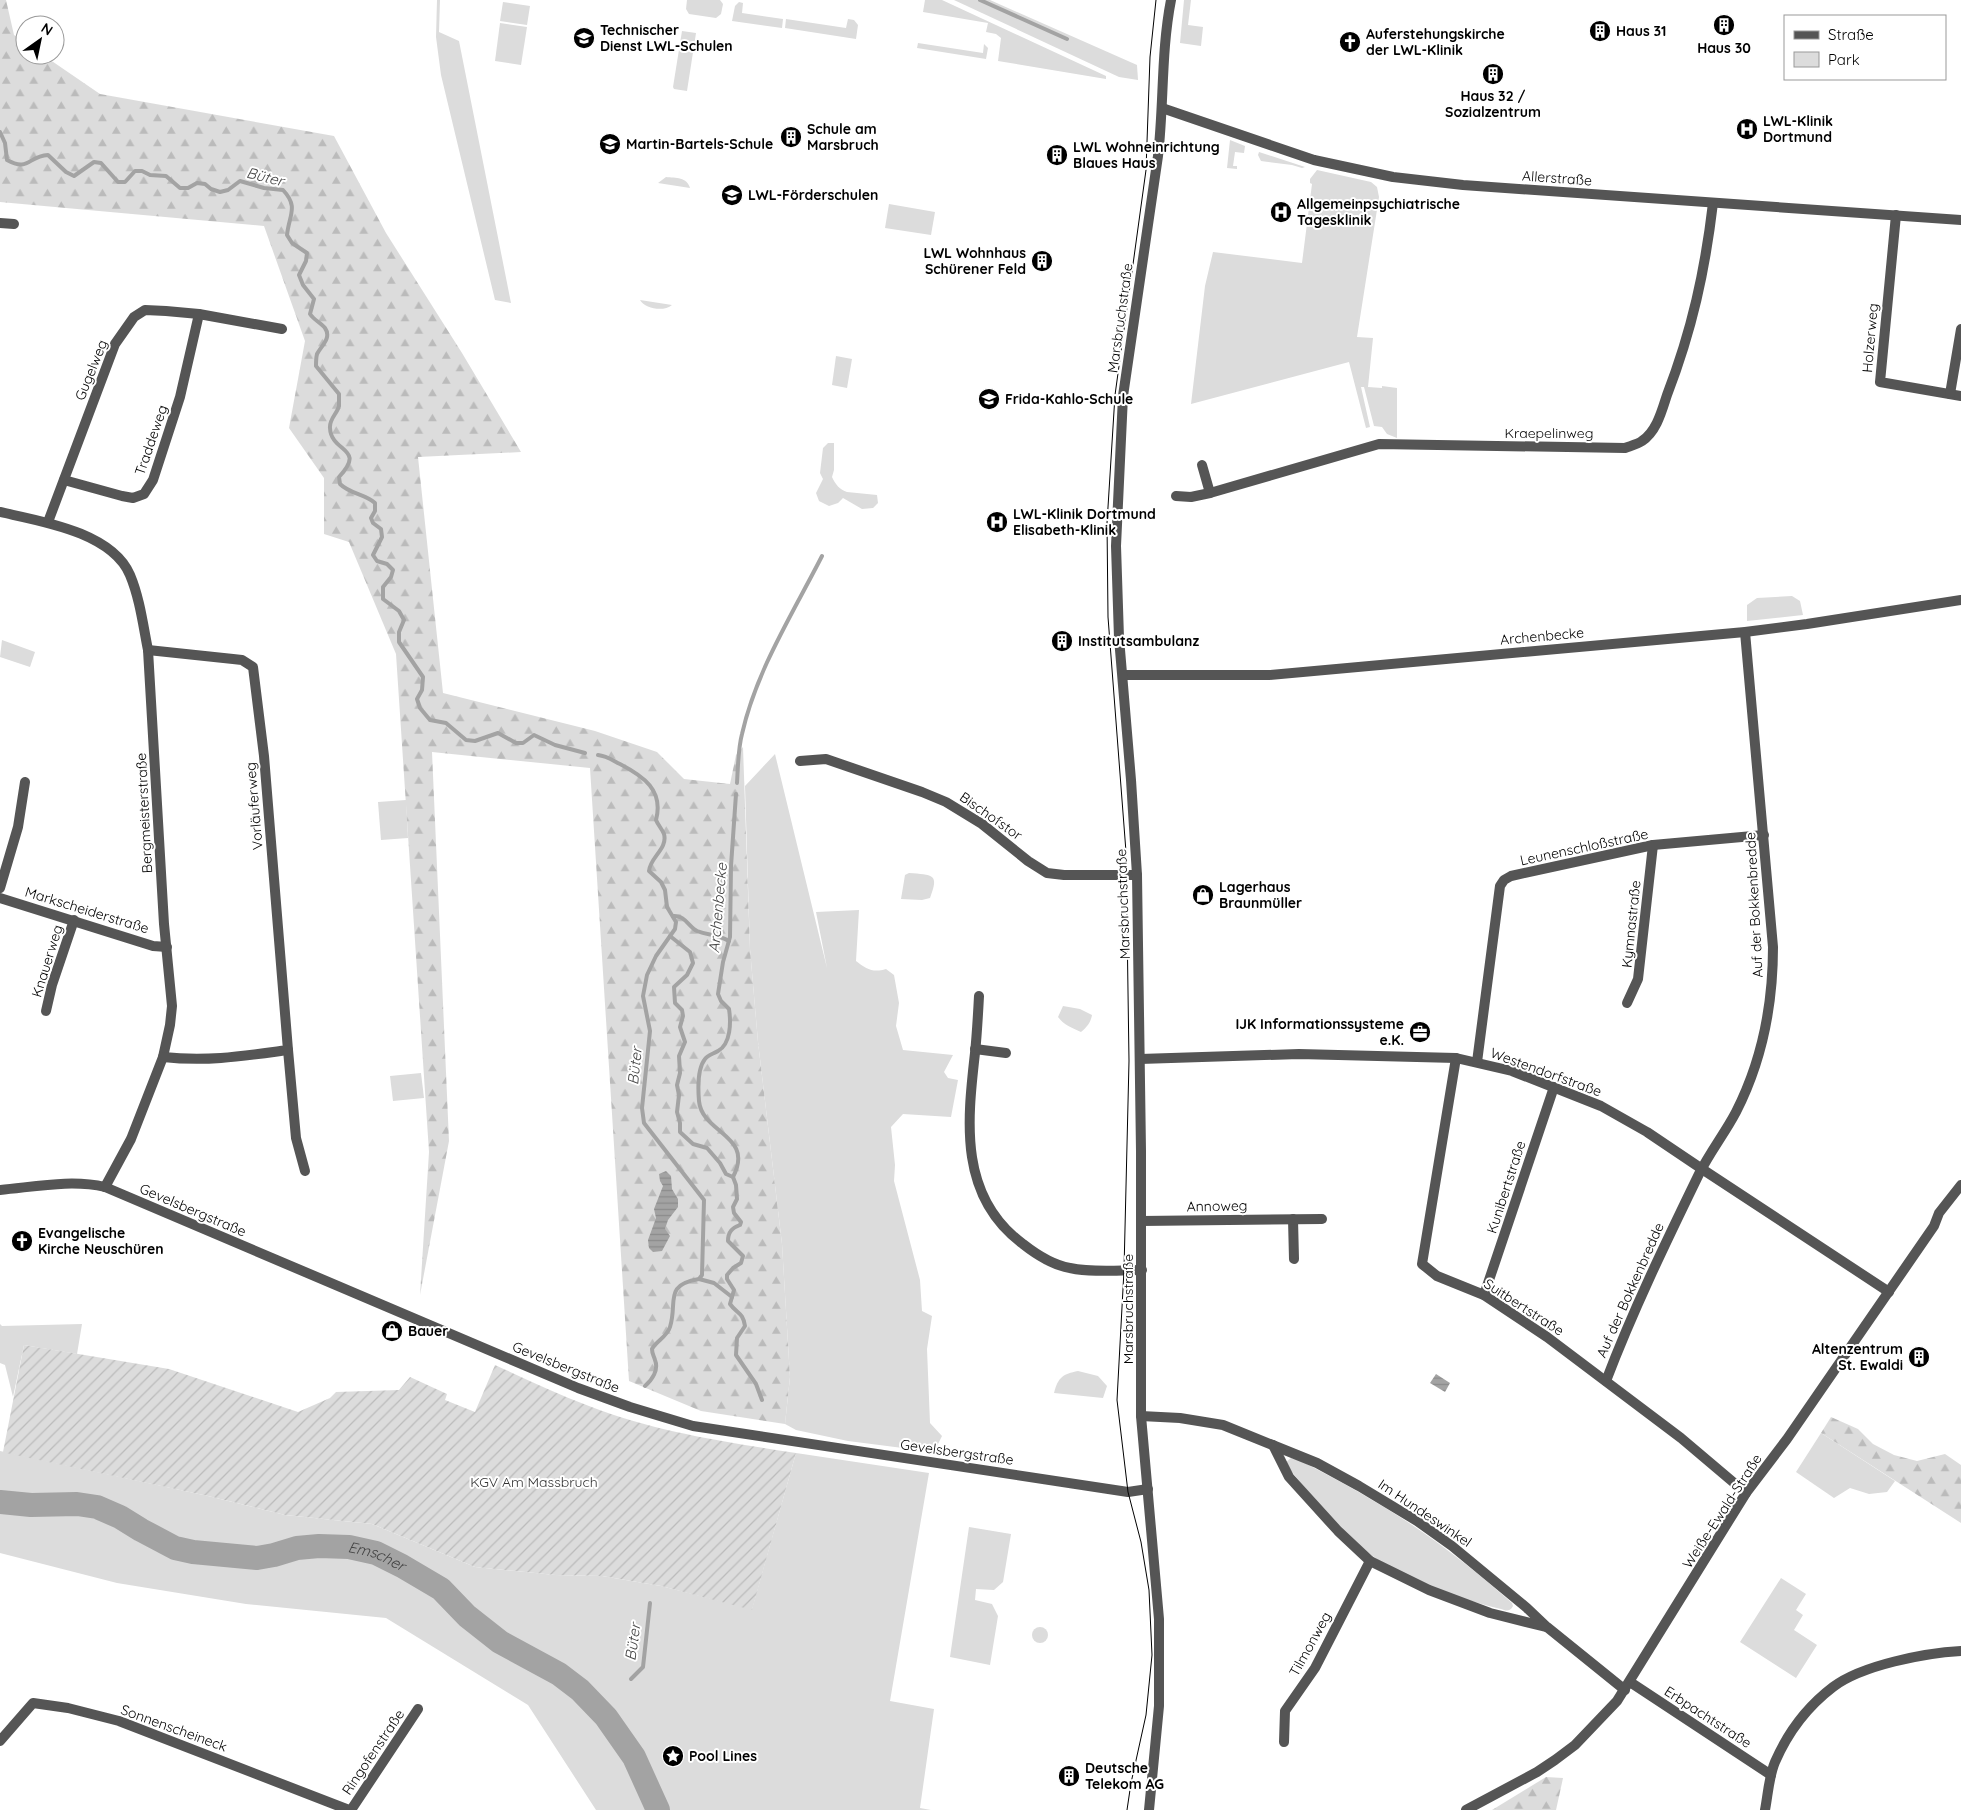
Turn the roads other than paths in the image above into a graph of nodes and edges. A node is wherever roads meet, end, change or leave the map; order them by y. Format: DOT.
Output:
graph roads {
  1 [pos="1171,0"];
  2 [pos="1162,108"];
  3 [pos="1713,203"];
  4 [pos="1896,215"];
  5 [pos="1961,220"];
  6 [pos="0,223"];
  7 [pos="14,224"];
  8 [pos="199,314"];
  9 [pos="282,329"];
  10 [pos="1961,329"];
  11 [pos="1956,395"];
  12 [pos="1202,465"];
  13 [pos="64,480"];
  14 [pos="1210,492"];
  15 [pos="1176,496"];
  16 [pos="0,512"];
  17 [pos="48,522"];
  18 [pos="1961,600"];
  19 [pos="1745,632"];
  20 [pos="148,650"];
  21 [pos="1123,675"];
  22 [pos="800,761"];
  23 [pos="25,782"];
  24 [pos="1764,835"];
  25 [pos="1653,845"];
  26 [pos="1137,875"];
  27 [pos="0,888"];
  28 [pos="0,898"];
  29 [pos="74,920"];
  30 [pos="166,946"];
  31 [pos="979,996"];
  32 [pos="1627,1003"];
  33 [pos="46,1011"];
  34 [pos="975,1049"];
  35 [pos="288,1050"];
  36 [pos="1006,1053"];
  37 [pos="163,1057"];
  38 [pos="1456,1058"];
  39 [pos="1140,1059"];
  40 [pos="1477,1062"];
  41 [pos="1554,1087"];
  42 [pos="1702,1169"];
  43 [pos="305,1171"];
  44 [pos="1961,1184"];
  45 [pos="105,1187"];
  46 [pos="0,1190"];
  47 [pos="1293,1219"];
  48 [pos="1322,1219"];
  49 [pos="1141,1221"];
  50 [pos="1294,1260"];
  51 [pos="1142,1270"];
  52 [pos="1889,1292"];
  53 [pos="1484,1295"];
  54 [pos="1606,1381"];
  55 [pos="1142,1416"];
  56 [pos="1273,1445"];
  57 [pos="1148,1488"];
  58 [pos="1746,1493"];
  59 [pos="1370,1561"];
  60 [pos="1546,1627"];
  61 [pos="1961,1651"];
  62 [pos="1627,1686"];
  63 [pos="418,1709"];
  64 [pos="0,1741"];
  65 [pos="1284,1742"];
  66 [pos="1771,1775"];
  67 [pos="350,1810"];
  68 [pos="1149,1810"];
  69 [pos="1466,1810"];
  70 [pos="1764,1810"];
  1 -- 2 [label="street, Marsbruchstraße"];
  2 -- 3 [label="street, Allerstraße"];
  2 -- 21 [label="street, Marsbruchstraße"];
  3 -- 4 [label="street, Allerstraße"];
  3 -- 14 [label="street, Kraepelinweg"];
  4 -- 5 [label="street, Allerstraße"];
  4 -- 11 [label="street, Holzerweg"];
  6 -- 7 [label="street"];
  8 -- 9 [label="street, Gugelweg"];
  8 -- 13 [label="street, Gugelweg"];
  8 -- 13 [label="street, Traddeweg"];
  10 -- 11 [label="street"];
  12 -- 14 [label="street"];
  13 -- 17 [label="street, Gugelweg"];
  14 -- 15 [label="street, Kraepelinweg"];
  16 -- 17 [label="street, Bergmeisterstraße"];
  17 -- 20 [label="street, Bergmeisterstraße"];
  18 -- 19 [label="street, Archenbecke"];
  19 -- 21 [label="street, Archenbecke"];
  19 -- 24 [label="street, Auf der Bokkenbredde"];
  20 -- 30 [label="street, Bergmeisterstraße"];
  20 -- 35 [label="street, Vorläuferweg"];
  21 -- 26 [label="street, Marsbruchstraße"];
  22 -- 26 [label="street, Bischofstor"];
  23 -- 27 [label="street"];
  24 -- 25 [label="street, Leunenschloßstraße"];
  24 -- 42 [label="street, Auf der Bokkenbredde"];
  25 -- 32 [label="street, Kymnastraße"];
  25 -- 40 [label="street, Leunenschloßstraße"];
  26 -- 39 [label="street, Marsbruchstraße"];
  28 -- 29 [label="street, Markscheiderstraße"];
  29 -- 30 [label="street, Markscheiderstraße"];
  29 -- 33 [label="street, Knauerweg"];
  30 -- 37 [label="street, Bergmeisterstraße"];
  31 -- 34 [label="street"];
  34 -- 36 [label="street"];
  34 -- 51 [label="street"];
  35 -- 37 [label="street"];
  35 -- 43 [label="street, Vorläuferweg"];
  37 -- 45 [label="street, Bergmeisterstraße"];
  38 -- 39 [label="street, Westendorfstraße"];
  38 -- 40 [label="street, Westendorfstraße"];
  38 -- 53 [label="street, Suitbertstraße"];
  39 -- 49 [label="street, Marsbruchstraße"];
  40 -- 41 [label="street, Westendorfstraße"];
  41 -- 42 [label="street, Westendorfstraße"];
  41 -- 53 [label="street, Kunibertstraße"];
  42 -- 52 [label="street, Westendorfstraße"];
  42 -- 54 [label="street, Auf der Bokkenbredde"];
  44 -- 52 [label="street, Weiße-Ewald-Straße"];
  45 -- 46 [label="street, Gevelsbergstraße"];
  45 -- 57 [label="street, Gevelsbergstraße"];
  47 -- 48 [label="street, Annoweg"];
  47 -- 49 [label="street, Annoweg"];
  47 -- 50 [label="street"];
  49 -- 51 [label="street, Marsbruchstraße"];
  51 -- 55 [label="street, Marsbruchstraße"];
  52 -- 58 [label="street, Weiße-Ewald-Straße"];
  53 -- 54 [label="street, Suitbertstraße"];
  54 -- 58 [label="street, Suitbertstraße"];
  55 -- 56 [label="street, Im Hundeswinkel"];
  55 -- 57 [label="street, Marsbruchstraße"];
  56 -- 59 [label="street, Im Hundeswinkel"];
  56 -- 60 [label="street, Im Hundeswinkel"];
  57 -- 68 [label="street, Marsbruchstraße"];
  58 -- 62 [label="street, Weiße-Ewald-Straße"];
  59 -- 60 [label="street, Im Hundeswinkel"];
  59 -- 65 [label="street, Tilmonweg"];
  60 -- 62 [label="street, Im Hundeswinkel"];
  61 -- 66 [label="street"];
  62 -- 66 [label="street, Erbpachtstraße"];
  62 -- 69 [label="street, Weiße-Ewald-Straße"];
  63 -- 67 [label="street, Ringofenstraße"];
  64 -- 67 [label="street, Sonnenscheineck"];
  66 -- 70 [label="street"];
}
